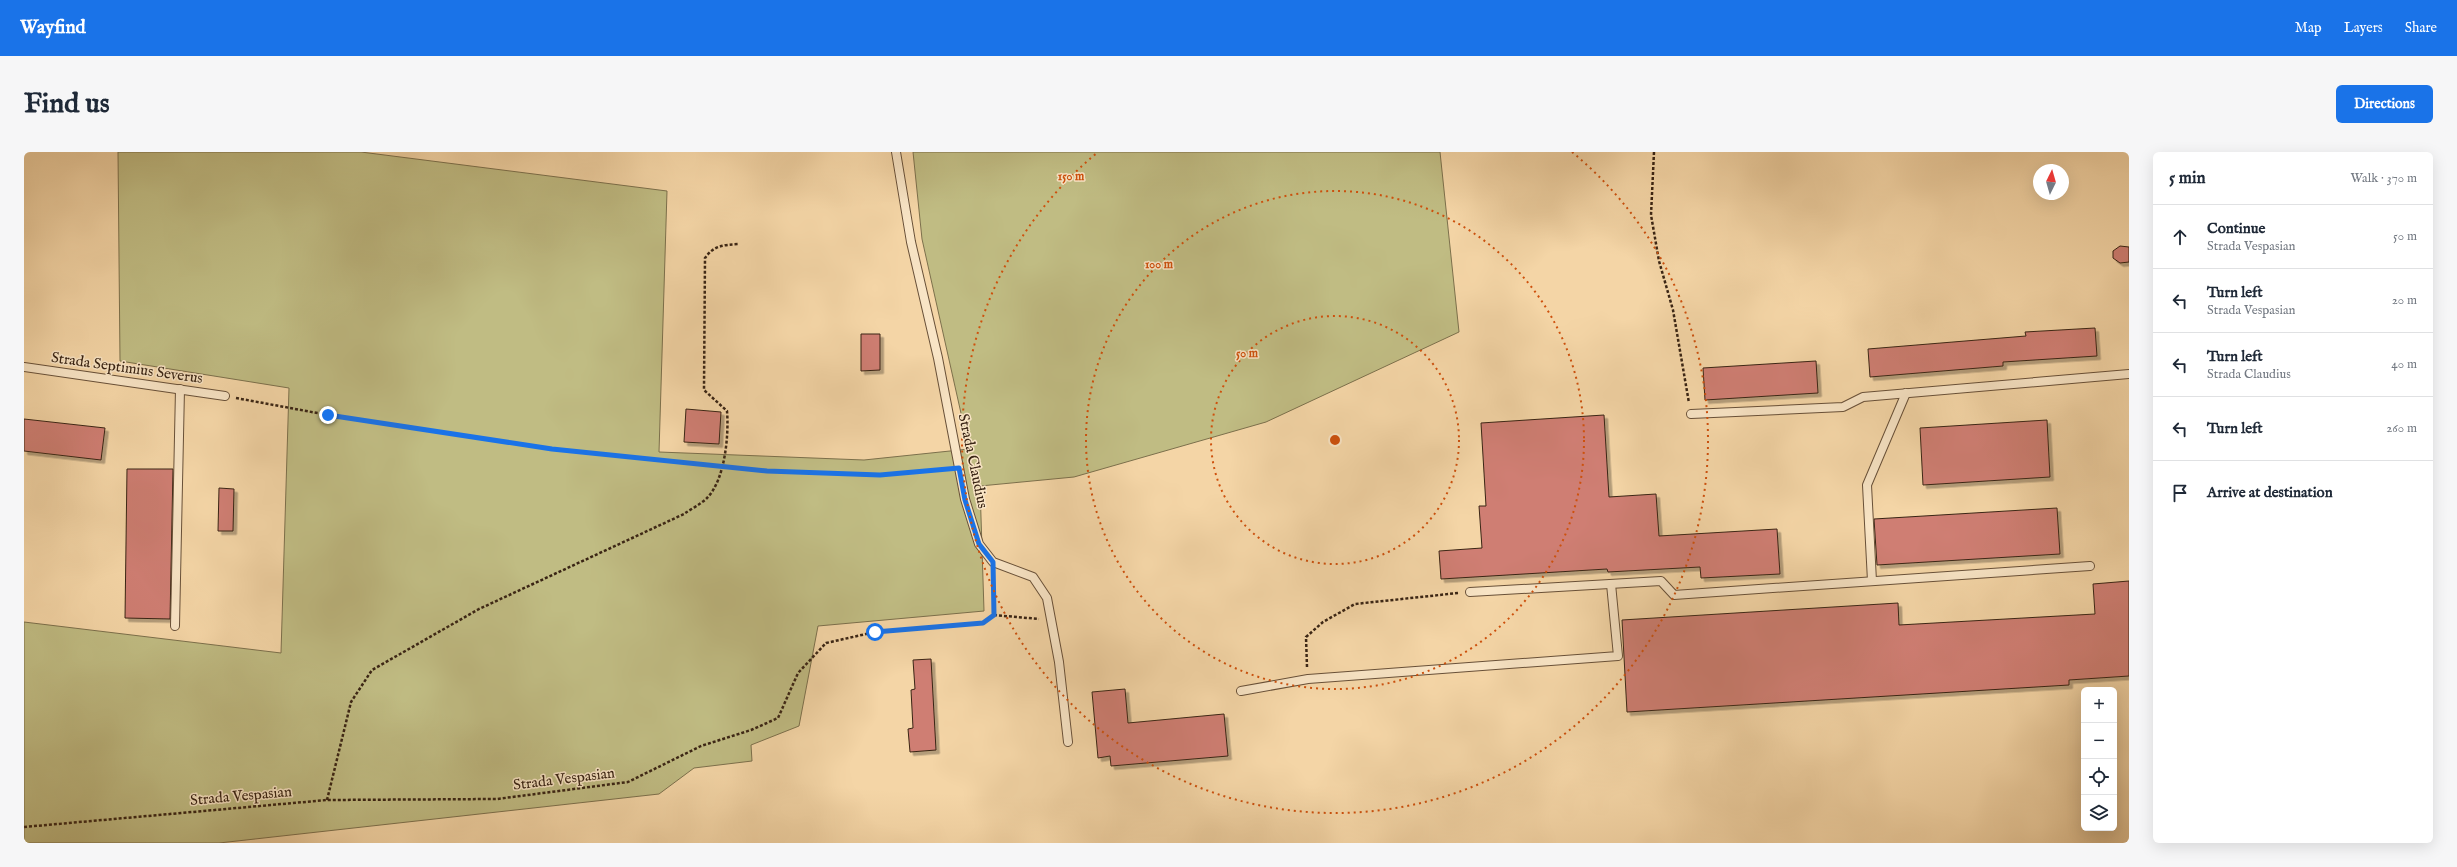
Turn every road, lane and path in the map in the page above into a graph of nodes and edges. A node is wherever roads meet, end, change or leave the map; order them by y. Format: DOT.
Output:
graph roads {
  1 [pos="896,152"];
  2 [pos="1654,152"];
  3 [pos="739,244"];
  4 [pos="24,367"];
  5 [pos="2129,374"];
  6 [pos="180,389"];
  7 [pos="1906,393"];
  8 [pos="225,396"];
  9 [pos="1691,414"];
  10 [pos="724,466"];
  11 [pos="959,468"];
  12 [pos="993,562"];
  13 [pos="2090,566"];
  14 [pos="1872,581"];
  15 [pos="1611,584"];
  16 [pos="1470,592"];
  17 [pos="994,615"];
  18 [pos="1051,620"];
  19 [pos="175,626"];
  20 [pos="1308,679"];
  21 [pos="1241,691"];
  22 [pos="1068,742"];
  23 [pos="326,800"];
  24 [pos="24,827"];
  1 -- 11 [label="lane, Strada Claudius"];
  2 -- 9 [label="path"];
  3 -- 10 [label="path"];
  4 -- 6 [label="lane, Strada Septimius Severus"];
  5 -- 7 [label="lane"];
  6 -- 8 [label="lane, Strada Septimius Severus"];
  6 -- 19 [label="lane"];
  7 -- 9 [label="lane"];
  7 -- 14 [label="lane"];
  8 -- 10 [label="path"];
  10 -- 11 [label="path"];
  10 -- 23 [label="path"];
  11 -- 12 [label="lane, Strada Claudius"];
  12 -- 17 [label="path"];
  12 -- 18 [label="lane"];
  13 -- 14 [label="lane"];
  14 -- 15 [label="lane"];
  15 -- 16 [label="lane"];
  15 -- 20 [label="lane"];
  16 -- 20 [label="path"];
  17 -- 18 [label="path"];
  17 -- 23 [label="path, Strada Vespasian"];
  18 -- 22 [label="lane"];
  20 -- 21 [label="lane"];
  23 -- 24 [label="path, Strada Vespasian"];
}
